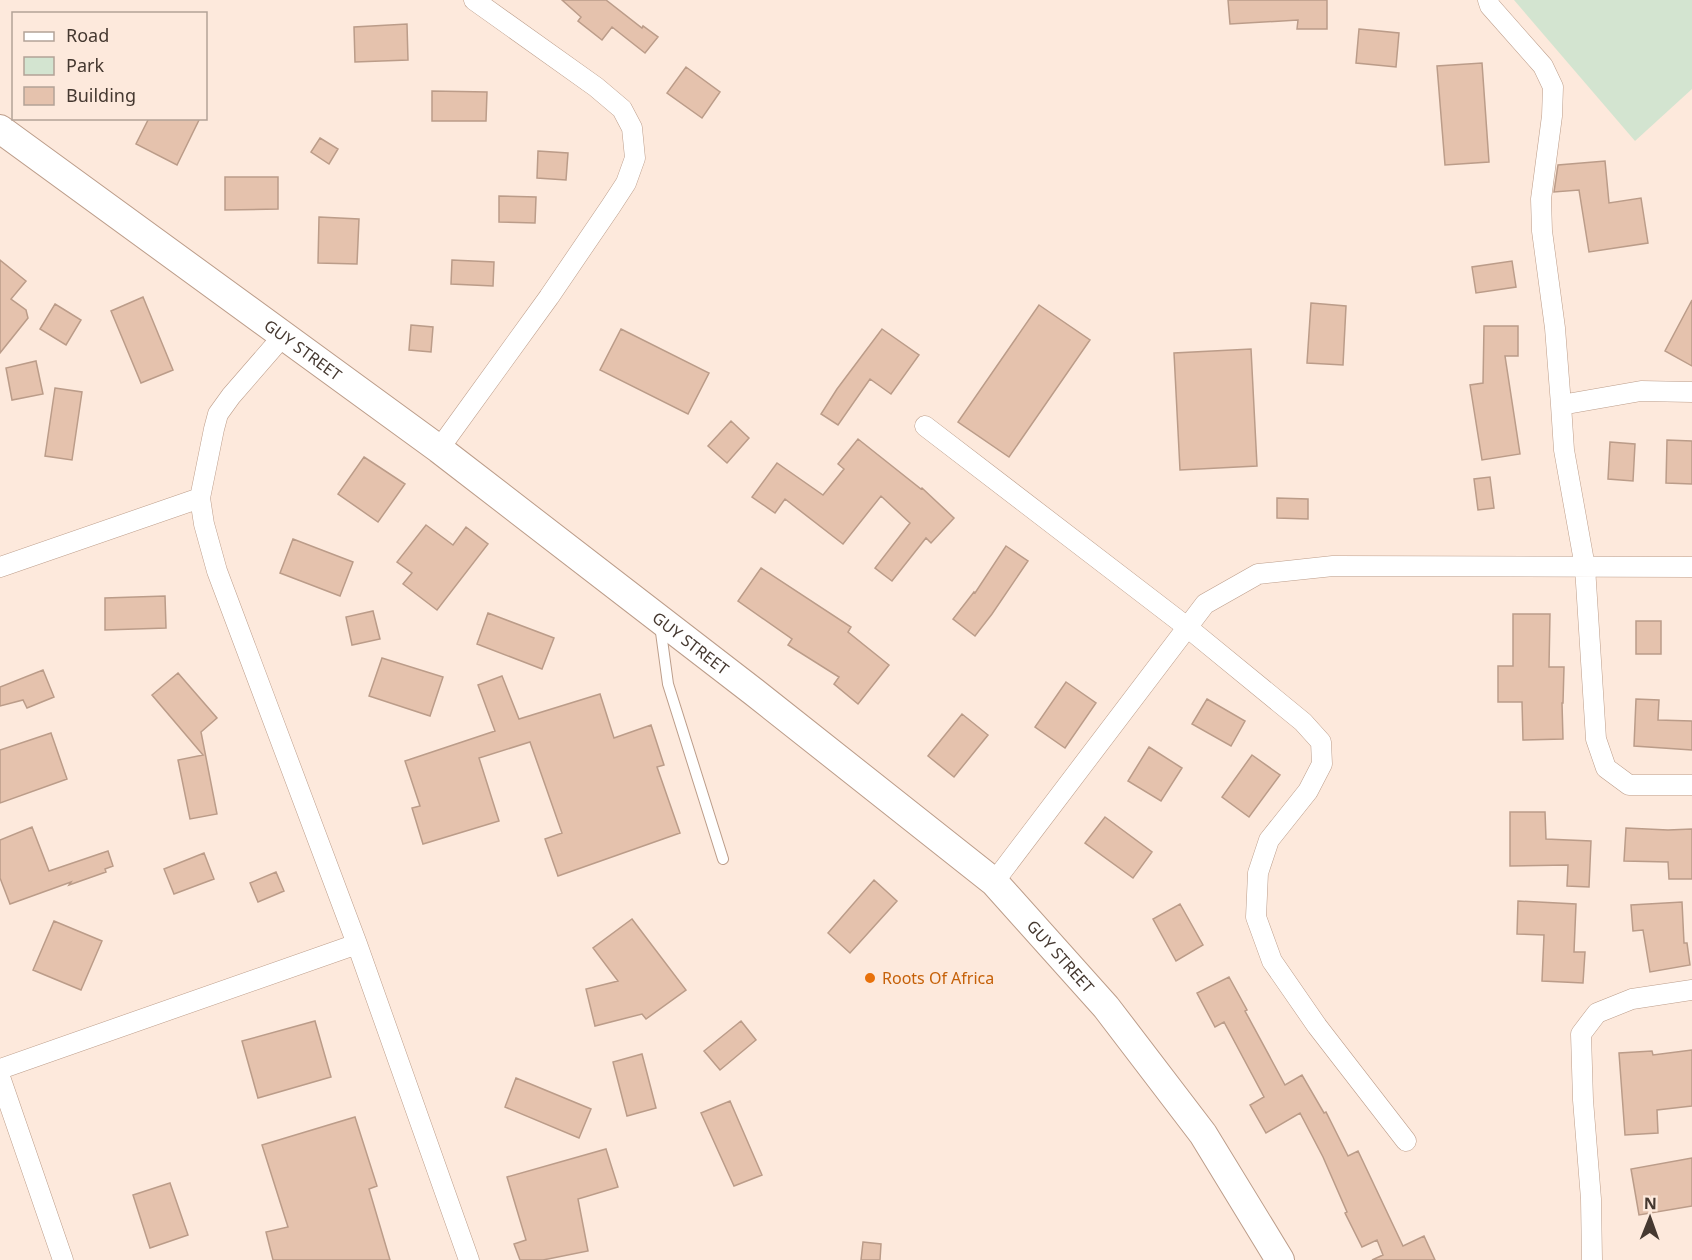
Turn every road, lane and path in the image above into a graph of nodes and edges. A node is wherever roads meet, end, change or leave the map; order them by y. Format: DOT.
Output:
graph roads {
  1 [pos="474,0"];
  2 [pos="1488,0"];
  3 [pos="0,129"];
  4 [pos="283,336"];
  5 [pos="1692,392"];
  6 [pos="1561,405"];
  7 [pos="925,426"];
  8 [pos="439,449"];
  9 [pos="200,498"];
  10 [pos="0,567"];
  11 [pos="1585,567"];
  12 [pos="1692,567"];
  13 [pos="659,619"];
  14 [pos="1187,627"];
  15 [pos="1692,785"];
  16 [pos="723,859"];
  17 [pos="994,882"];
  18 [pos="357,944"];
  19 [pos="1692,990"];
  20 [pos="0,1069"];
  21 [pos="0,1077"];
  22 [pos="1406,1141"];
  23 [pos="63,1260"];
  24 [pos="469,1260"];
  25 [pos="1280,1260"];
  26 [pos="1592,1260"];
  1 -- 8 [label="street"];
  2 -- 6 [label="street"];
  3 -- 4 [label="street, GUY STREET"];
  4 -- 8 [label="street, GUY STREET"];
  4 -- 9 [label="street"];
  5 -- 6 [label="street"];
  6 -- 11 [label="street"];
  7 -- 14 [label="street"];
  8 -- 13 [label="street, GUY STREET"];
  9 -- 10 [label="street"];
  9 -- 18 [label="street"];
  11 -- 12 [label="street"];
  11 -- 14 [label="street"];
  11 -- 15 [label="street"];
  13 -- 16 [label="lane"];
  13 -- 17 [label="street, GUY STREET"];
  14 -- 17 [label="street"];
  14 -- 22 [label="street"];
  17 -- 25 [label="street, GUY STREET"];
  18 -- 20 [label="street"];
  18 -- 24 [label="street"];
  19 -- 26 [label="street"];
  21 -- 23 [label="street"];
}
